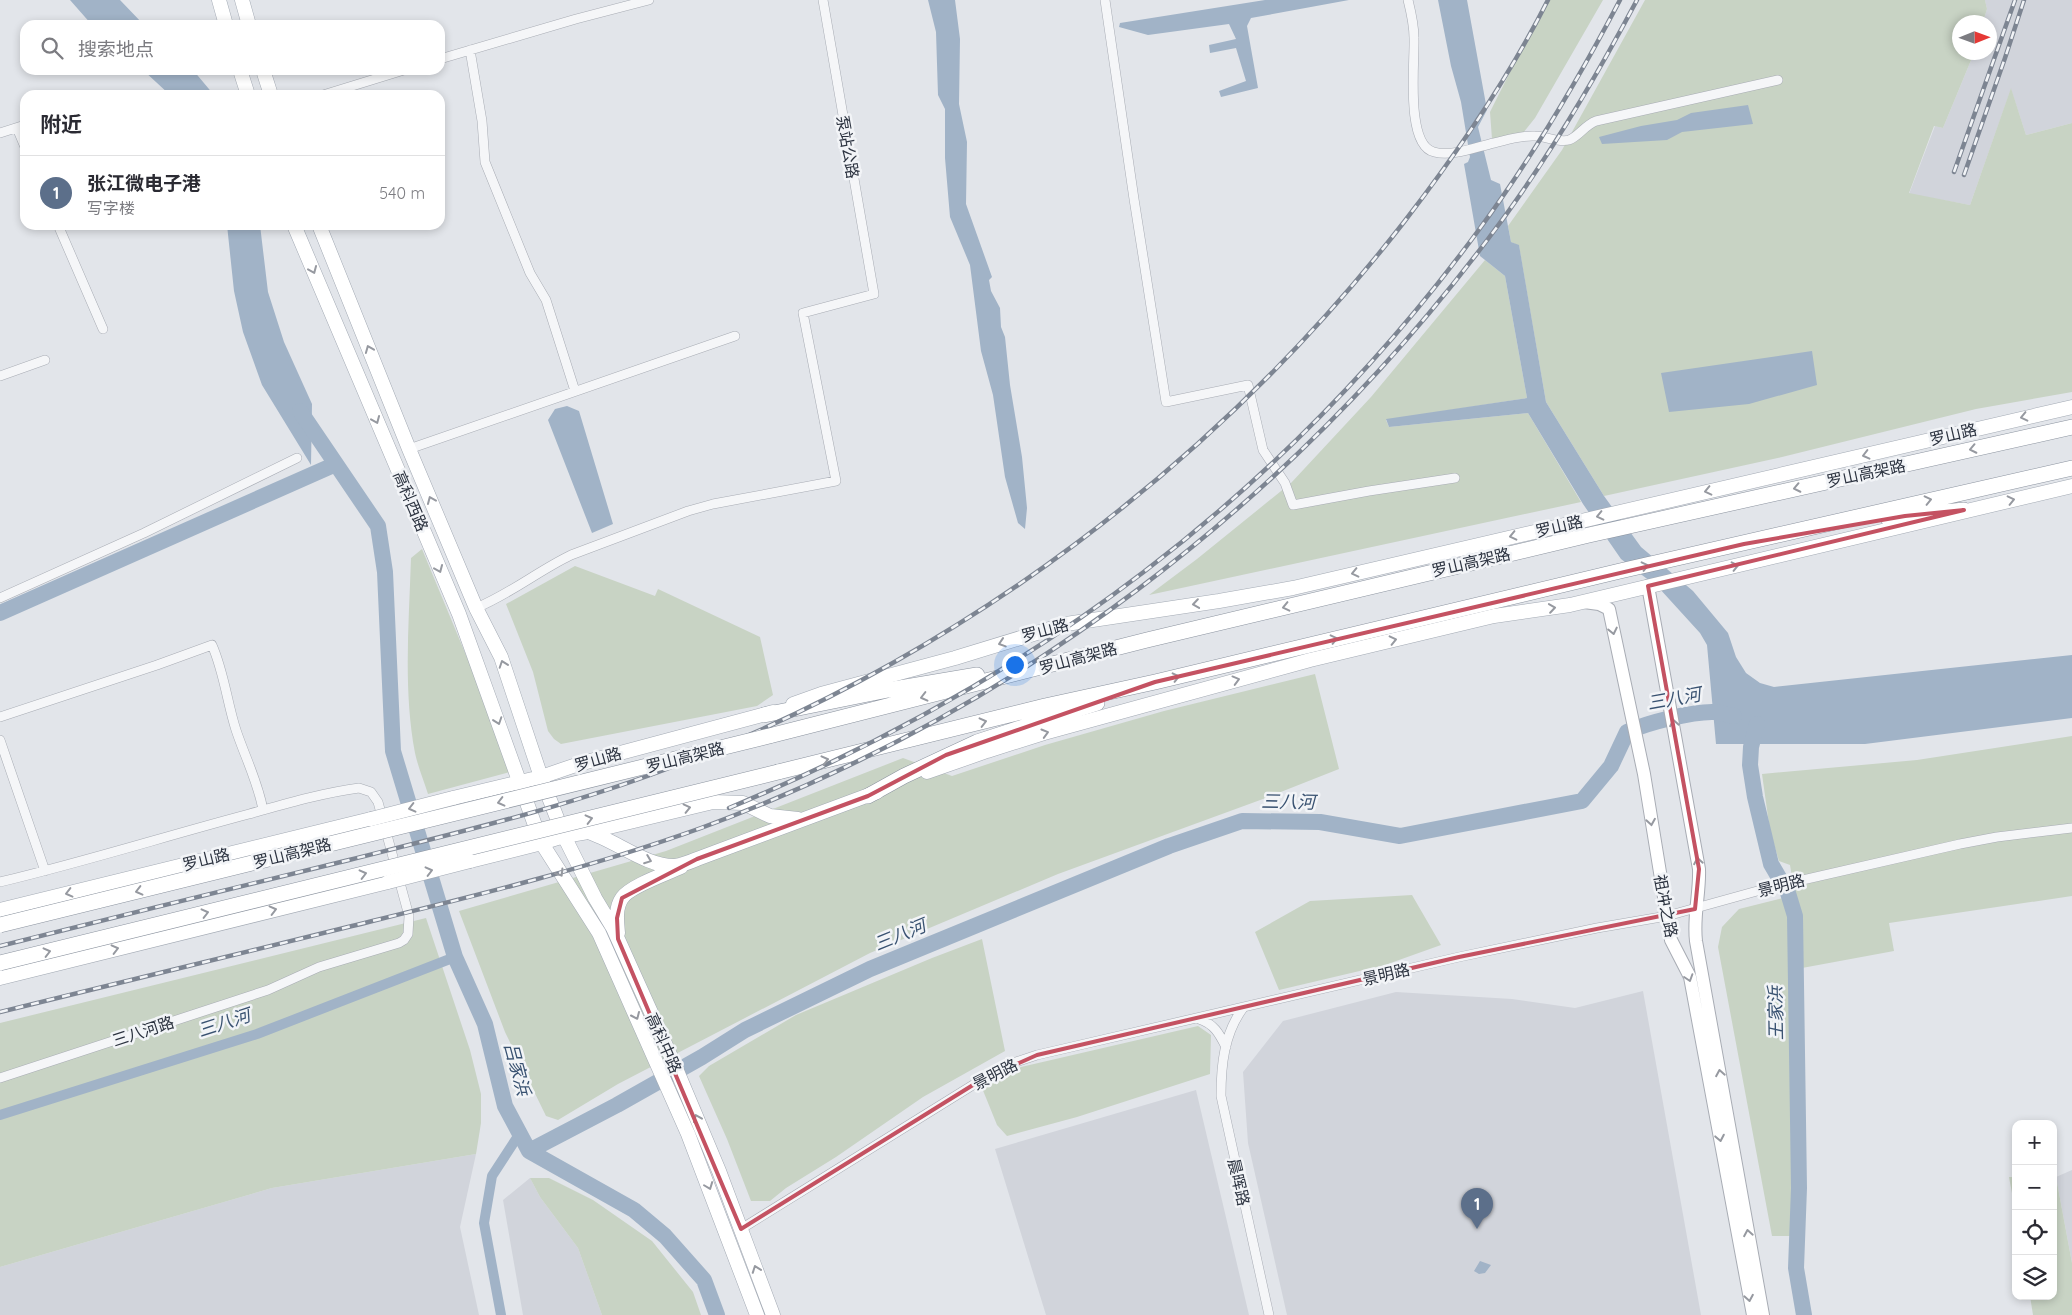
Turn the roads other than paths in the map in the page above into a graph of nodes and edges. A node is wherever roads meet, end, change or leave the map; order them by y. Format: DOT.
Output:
graph roads {
  1 [pos="219,0"];
  2 [pos="242,0"];
  3 [pos="649,0"];
  4 [pos="823,0"];
  5 [pos="1105,0"];
  6 [pos="1408,0"];
  7 [pos="225,20"];
  8 [pos="248,20"];
  9 [pos="470,50"];
  10 [pos="445,58"];
  11 [pos="242,75"];
  12 [pos="265,75"];
  13 [pos="388,75"];
  14 [pos="1778,80"];
  15 [pos="246,90"];
  16 [pos="269,90"];
  17 [pos="339,90"];
  18 [pos="20,126"];
  19 [pos="0,133"];
  20 [pos="60,230"];
  21 [pos="296,230"];
  22 [pos="322,230"];
  23 [pos="103,329"];
  24 [pos="735,336"];
  25 [pos="45,360"];
  26 [pos="0,376"];
  27 [pos="575,391"];
  28 [pos="2072,407"];
  29 [pos="2072,428"];
  30 [pos="409,449"];
  31 [pos="296,458"];
  32 [pos="2072,468"];
  33 [pos="1455,478"];
  34 [pos="2072,486"];
  35 [pos="1964,510"];
  36 [pos="1744,544"];
  37 [pos="1648,586"];
  38 [pos="0,598"];
  39 [pos="1584,602"];
  40 [pos="476,608"];
  41 [pos="1147,640"];
  42 [pos="1155,682"];
  43 [pos="764,715"];
  44 [pos="0,717"];
  45 [pos="0,740"];
  46 [pos="541,777"];
  47 [pos="518,781"];
  48 [pos="868,796"];
  49 [pos="263,810"];
  50 [pos="804,818"];
  51 [pos="2072,828"];
  52 [pos="588,832"];
  53 [pos="564,836"];
  54 [pos="541,842"];
  55 [pos="697,859"];
  56 [pos="45,871"];
  57 [pos="0,882"];
  58 [pos="1695,909"];
  59 [pos="0,910"];
  60 [pos="1667,916"];
  61 [pos="0,925"];
  62 [pos="618,939"];
  63 [pos="0,963"];
  64 [pos="0,978"];
  65 [pos="1243,1008"];
  66 [pos="1199,1019"];
  67 [pos="1226,1047"];
  68 [pos="0,1078"];
  69 [pos="741,1229"];
  70 [pos="757,1315"];
  71 [pos="773,1315"];
  72 [pos="1269,1315"];
  73 [pos="1752,1315"];
  74 [pos="1763,1315"];
  1 -- 7 [label="main road"];
  2 -- 8 [label="main road"];
  3 -- 9 [label="street"];
  4 -- 40 [label="street, 泵站公路"];
  5 -- 33 [label="street"];
  6 -- 14 [label="street"];
  9 -- 10 [label="street"];
  9 -- 27 [label="street"];
  11 -- 15 [label="main road"];
  12 -- 16 [label="main road"];
  13 -- 17 [label="street"];
  18 -- 19 [label="street"];
  20 -- 23 [label="street"];
  21 -- 47 [label="main road, 高科西路, one-way"];
  30 -- 22 [label="main road, 高科西路, one-way"];
  24 -- 27 [label="street"];
  25 -- 26 [label="street"];
  27 -- 30 [label="street"];
  28 -- 43 [label="main road, 罗山路, one-way"];
  29 -- 41 [label="highway, 罗山高架路, one-way"];
  40 -- 30 [label="main road, 高科西路, one-way"];
  31 -- 38 [label="street"];
  36 -- 32 [label="highway, one-way"];
  35 -- 34 [label="main road, one-way"];
  35 -- 36 [label="highway"];
  37 -- 35 [label="main road, one-way"];
  42 -- 36 [label="highway, one-way"];
  37 -- 39 [label="main road"];
  58 -- 37 [label="main road, 祖冲之路, one-way"];
  48 -- 39 [label="main road, one-way"];
  39 -- 60 [label="main road, 祖冲之路, one-way"];
  46 -- 40 [label="main road, 高科西路, one-way"];
  41 -- 43 [label="highway"];
  41 -- 61 [label="highway, 罗山高架路, one-way, bridge"];
  42 -- 48 [label="highway"];
  63 -- 42 [label="highway, one-way, bridge"];
  43 -- 46 [label="main road, 罗山路"];
  44 -- 49 [label="street"];
  45 -- 56 [label="street"];
  46 -- 47 [label="main road, 罗山路"];
  46 -- 53 [label="main road, 高科中路"];
  47 -- 54 [label="main road, 高科中路"];
  47 -- 59 [label="main road, 罗山路, one-way, bridge"];
  48 -- 50 [label="main road"];
  49 -- 56 [label="street"];
  49 -- 68 [label="street, 三八河路"];
  52 -- 50 [label="main road, one-way"];
  50 -- 55 [label="main road"];
  51 -- 58 [label="street, 景明路"];
  52 -- 53 [label="main road"];
  52 -- 55 [label="main road, one-way"];
  53 -- 54 [label="main road"];
  53 -- 62 [label="main road, 高科中路"];
  64 -- 54 [label="main road, one-way, bridge"];
  54 -- 70 [label="main road, 高科中路, one-way"];
  55 -- 62 [label="main road"];
  56 -- 57 [label="street"];
  58 -- 60 [label="street, 景明路"];
  74 -- 58 [label="main road, 祖冲之路, one-way"];
  60 -- 65 [label="street, 景明路"];
  60 -- 73 [label="main road, 祖冲之路, one-way"];
  69 -- 62 [label="main road, 高科中路, one-way"];
  65 -- 66 [label="street, 景明路"];
  65 -- 67 [label="street, 晨晖路"];
  66 -- 67 [label="street"];
  66 -- 69 [label="street, 景明路"];
  67 -- 72 [label="street, 晨晖路"];
  71 -- 69 [label="main road, 高科中路, one-way"];
}
